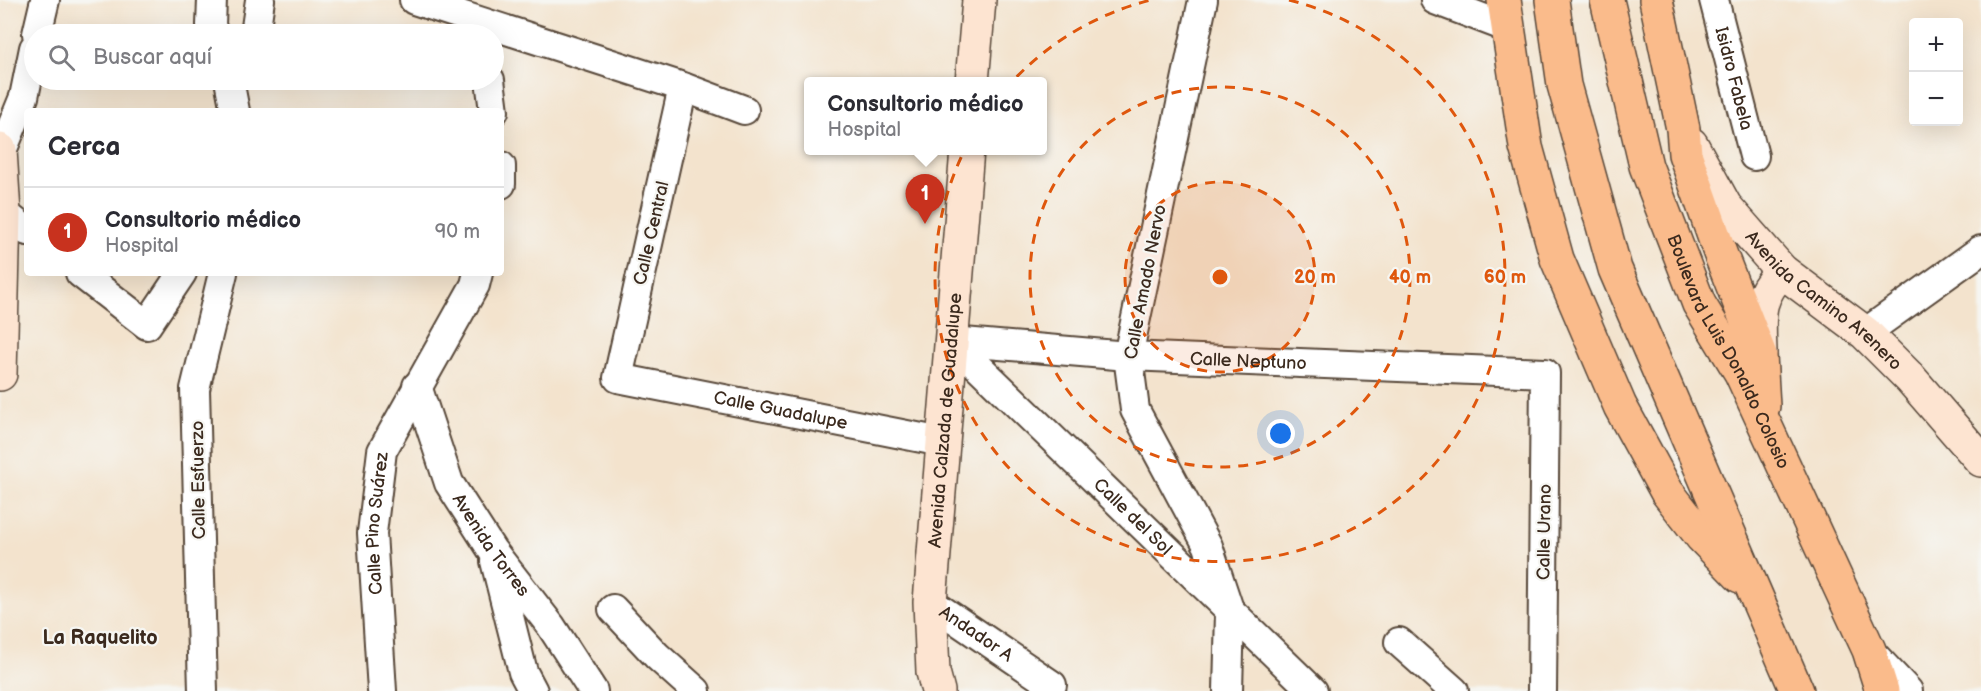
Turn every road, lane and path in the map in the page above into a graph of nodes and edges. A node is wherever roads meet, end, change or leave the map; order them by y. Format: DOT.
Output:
graph roads {
  1 [pos="45,0"];
  2 [pos="212,0"];
  3 [pos="260,0"];
  4 [pos="414,0"];
  5 [pos="979,0"];
  6 [pos="1203,0"];
  7 [pos="1436,0"];
  8 [pos="1552,0"];
  9 [pos="1607,0"];
  10 [pos="1656,0"];
  11 [pos="1714,0"];
  12 [pos="1505,14"];
  13 [pos="483,18"];
  14 [pos="39,24"];
  15 [pos="211,24"];
  16 [pos="256,24"];
  17 [pos="500,24"];
  18 [pos="504,25"];
  19 [pos="972,77"];
  20 [pos="683,87"];
  21 [pos="25,90"];
  22 [pos="231,90"];
  23 [pos="246,90"];
  24 [pos="491,90"];
  25 [pos="234,108"];
  26 [pos="243,108"];
  27 [pos="494,108"];
  28 [pos="744,110"];
  29 [pos="1683,129"];
  30 [pos="1,151"];
  31 [pos="967,155"];
  32 [pos="1754,156"];
  33 [pos="15,222"];
  34 [pos="1981,250"];
  35 [pos="1782,272"];
  36 [pos="84,276"];
  37 [pos="180,276"];
  38 [pos="477,276"];
  39 [pos="216,278"];
  40 [pos="1865,333"];
  41 [pos="952,341"];
  42 [pos="1760,355"];
  43 [pos="1128,356"];
  44 [pos="1545,373"];
  45 [pos="0,374"];
  46 [pos="618,378"];
  47 [pos="417,386"];
  48 [pos="1762,420"];
  49 [pos="942,442"];
  50 [pos="1981,460"];
  51 [pos="492,550"];
  52 [pos="1753,588"];
  53 [pos="930,602"];
  54 [pos="613,609"];
  55 [pos="1230,612"];
  56 [pos="1399,642"];
  57 [pos="1869,650"];
  58 [pos="1052,685"];
  59 [pos="203,691"];
  60 [pos="382,691"];
  61 [pos="533,691"];
  62 [pos="594,691"];
  63 [pos="696,691"];
  64 [pos="938,691"];
  65 [pos="1228,691"];
  66 [pos="1313,691"];
  67 [pos="1454,691"];
  68 [pos="1542,691"];
  69 [pos="1797,691"];
  70 [pos="1882,691"];
  71 [pos="1908,691"];
  1 -- 14 [label="street"];
  2 -- 15 [label="street"];
  3 -- 16 [label="street"];
  4 -- 13 [label="street"];
  5 -- 19 [label="street"];
  6 -- 43 [label="street, Calle Amado Nervo"];
  7 -- 12 [label="street"];
  8 -- 52 [label="highway"];
  9 -- 48 [label="highway, Boulevard Luis Donaldo Colosio"];
  10 -- 29 [label="highway"];
  11 -- 32 [label="street, Isidro Fabela"];
  12 -- 52 [label="highway"];
  13 -- 17 [label="street"];
  18 -- 20 [label="street"];
  20 -- 28 [label="street"];
  20 -- 46 [label="street, Calle Central"];
  21 -- 30 [label="street"];
  22 -- 25 [label="street"];
  23 -- 26 [label="street"];
  24 -- 27 [label="street"];
  29 -- 35 [label="street, Avenida Camino Arenero"];
  29 -- 42 [label="highway"];
  30 -- 33 [label="street"];
  31 -- 41 [label="street, Avenida Calzada de Guadalupe"];
  33 -- 45 [label="street"];
  34 -- 40 [label="street"];
  35 -- 40 [label="street, Avenida Camino Arenero"];
  35 -- 42 [label="street"];
  36 -- 37 [label="street"];
  38 -- 47 [label="street, Calle Pino Suárez"];
  39 -- 59 [label="street, Calle Esfuerzo"];
  40 -- 50 [label="street, Avenida Camino Arenero"];
  41 -- 43 [label="street, Calle Neptuno"];
  41 -- 49 [label="street, Avenida Calzada de Guadalupe"];
  41 -- 55 [label="street, Calle del Sol"];
  42 -- 48 [label="highway"];
  43 -- 44 [label="street, Calle Neptuno"];
  43 -- 55 [label="street, Calle Amado Nervo"];
  44 -- 68 [label="street, Calle Urano"];
  46 -- 49 [label="street, Calle Guadalupe"];
  47 -- 51 [label="street, Avenida Torres"];
  47 -- 60 [label="street, Calle Pino Suárez"];
  48 -- 57 [label="highway, Boulevard Luis Donaldo Colosio"];
  49 -- 53 [label="street, Avenida Calzada de Guadalupe"];
  51 -- 61 [label="street"];
  51 -- 62 [label="street, Avenida Torres"];
  52 -- 69 [label="highway"];
  53 -- 58 [label="street, Andador A"];
  53 -- 64 [label="street, Avenida Calzada de Guadalupe"];
  54 -- 63 [label="street"];
  55 -- 65 [label="street, Calle Amado Nervo"];
  55 -- 66 [label="street, Calle del Sol"];
  56 -- 67 [label="street"];
  57 -- 70 [label="highway, Boulevard Luis Donaldo Colosio"];
  57 -- 71 [label="street"];
}
